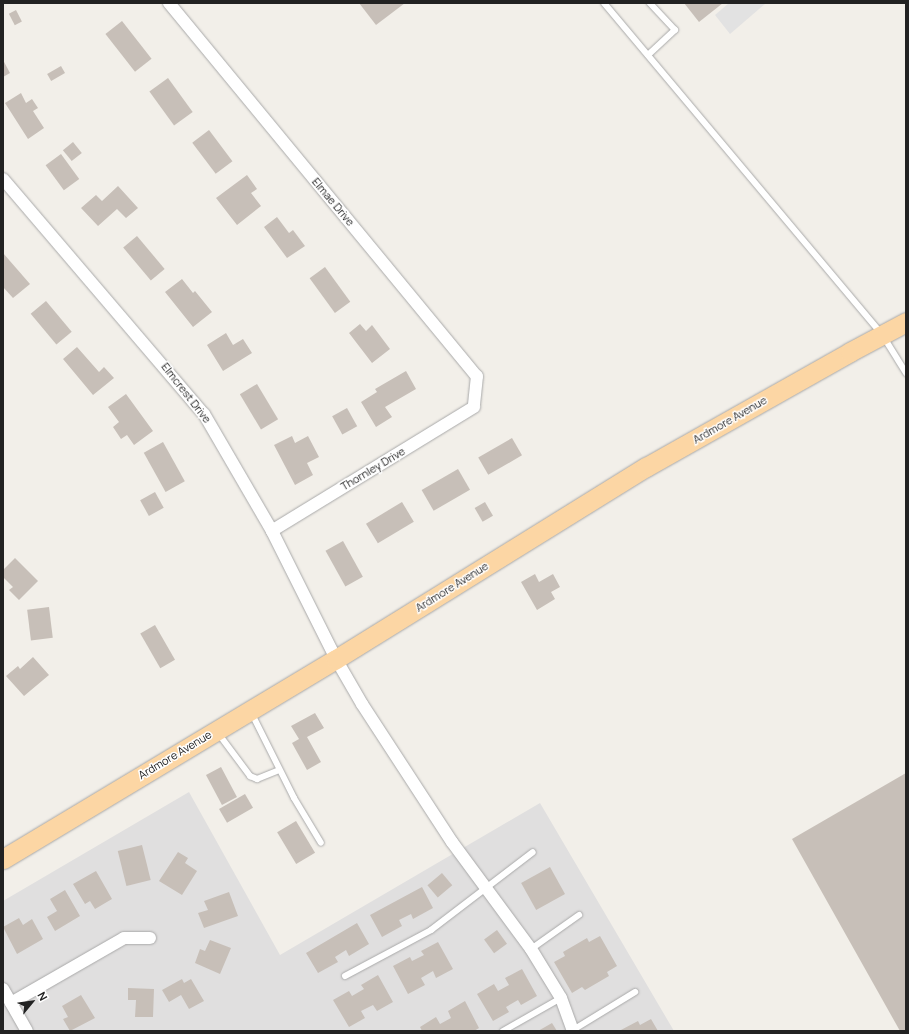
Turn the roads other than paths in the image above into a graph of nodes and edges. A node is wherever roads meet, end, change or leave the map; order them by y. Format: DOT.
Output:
graph roads {
  1 [pos="169,3"];
  2 [pos="604,3"];
  3 [pos="650,3"];
  4 [pos="648,55"];
  5 [pos="3,179"];
  6 [pos="906,322"];
  7 [pos="884,336"];
  8 [pos="906,373"];
  9 [pos="474,408"];
  10 [pos="272,531"];
  11 [pos="336,659"];
  12 [pos="250,710"];
  13 [pos="215,730"];
  14 [pos="279,770"];
  15 [pos="321,843"];
  16 [pos="533,852"];
  17 [pos="3,859"];
  18 [pos="486,888"];
  19 [pos="578,915"];
  20 [pos="150,938"];
  21 [pos="531,949"];
  22 [pos="345,976"];
  23 [pos="3,989"];
  24 [pos="634,992"];
  25 [pos="561,998"];
  26 [pos="11,1003"];
  27 [pos="573,1030"];
  28 [pos="27,1031"];
  29 [pos="503,1031"];
  1 -- 9 [label="street, Elmae Drive"];
  2 -- 4 [label="lane"];
  3 -- 4 [label="lane"];
  4 -- 7 [label="lane"];
  5 -- 10 [label="street, Elmcrest Drive"];
  6 -- 7 [label="main road, Ardmore Avenue"];
  7 -- 8 [label="lane"];
  7 -- 11 [label="main road, Ardmore Avenue"];
  9 -- 10 [label="street, Thornley Drive"];
  10 -- 11 [label="street, Elmcrest Drive"];
  11 -- 12 [label="main road, Ardmore Avenue"];
  11 -- 18 [label="street, Elmcrest Drive"];
  12 -- 13 [label="main road, Ardmore Avenue"];
  12 -- 14 [label="lane"];
  13 -- 14 [label="lane"];
  13 -- 17 [label="main road, Ardmore Avenue"];
  14 -- 15 [label="lane"];
  16 -- 18 [label="lane"];
  18 -- 21 [label="street, Elmcrest Drive"];
  18 -- 22 [label="lane"];
  19 -- 21 [label="lane"];
  20 -- 26 [label="street"];
  21 -- 25 [label="street, Elmcrest Drive"];
  23 -- 26 [label="street"];
  24 -- 27 [label="lane"];
  25 -- 27 [label="street, Elmcrest Drive"];
  25 -- 29 [label="lane"];
  26 -- 28 [label="street"];
}
